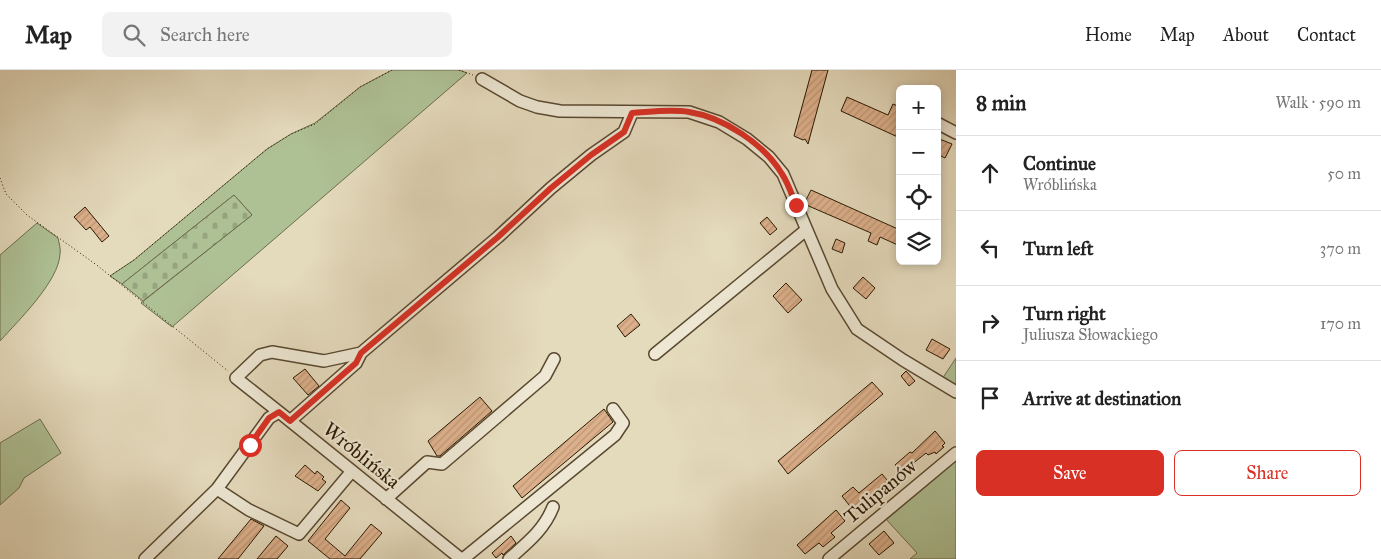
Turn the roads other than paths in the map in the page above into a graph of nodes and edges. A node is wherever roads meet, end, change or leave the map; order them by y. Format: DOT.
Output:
graph roads {
  1 [pos="482,79"];
  2 [pos="632,113"];
  3 [pos="941,125"];
  4 [pos="956,133"];
  5 [pos="806,230"];
  6 [pos="361,353"];
  7 [pos="655,354"];
  8 [pos="342,358"];
  9 [pos="554,358"];
  10 [pos="343,375"];
  11 [pos="956,392"];
  12 [pos="613,408"];
  13 [pos="279,412"];
  14 [pos="290,421"];
  15 [pos="956,453"];
  16 [pos="352,471"];
  17 [pos="217,489"];
  18 [pos="386,499"];
  19 [pos="554,507"];
  20 [pos="145,559"];
  21 [pos="462,559"];
  22 [pos="509,559"];
  23 [pos="829,559"];
  1 -- 2 [label="street"];
  2 -- 5 [label="street"];
  2 -- 6 [label="street"];
  3 -- 4 [label="street"];
  5 -- 7 [label="street"];
  5 -- 11 [label="street"];
  6 -- 8 [label="street"];
  6 -- 10 [label="street"];
  8 -- 10 [label="street"];
  8 -- 13 [label="street, Wróblińska"];
  9 -- 18 [label="street"];
  10 -- 14 [label="street"];
  12 -- 21 [label="street"];
  13 -- 14 [label="street, Wróblińska"];
  13 -- 17 [label="street"];
  14 -- 16 [label="street, Wróblińska"];
  15 -- 23 [label="street, Tulipanów"];
  16 -- 17 [label="street"];
  16 -- 18 [label="street, Wróblińska"];
  17 -- 20 [label="street"];
  18 -- 21 [label="street, Wróblińska"];
  19 -- 22 [label="street"];
}
